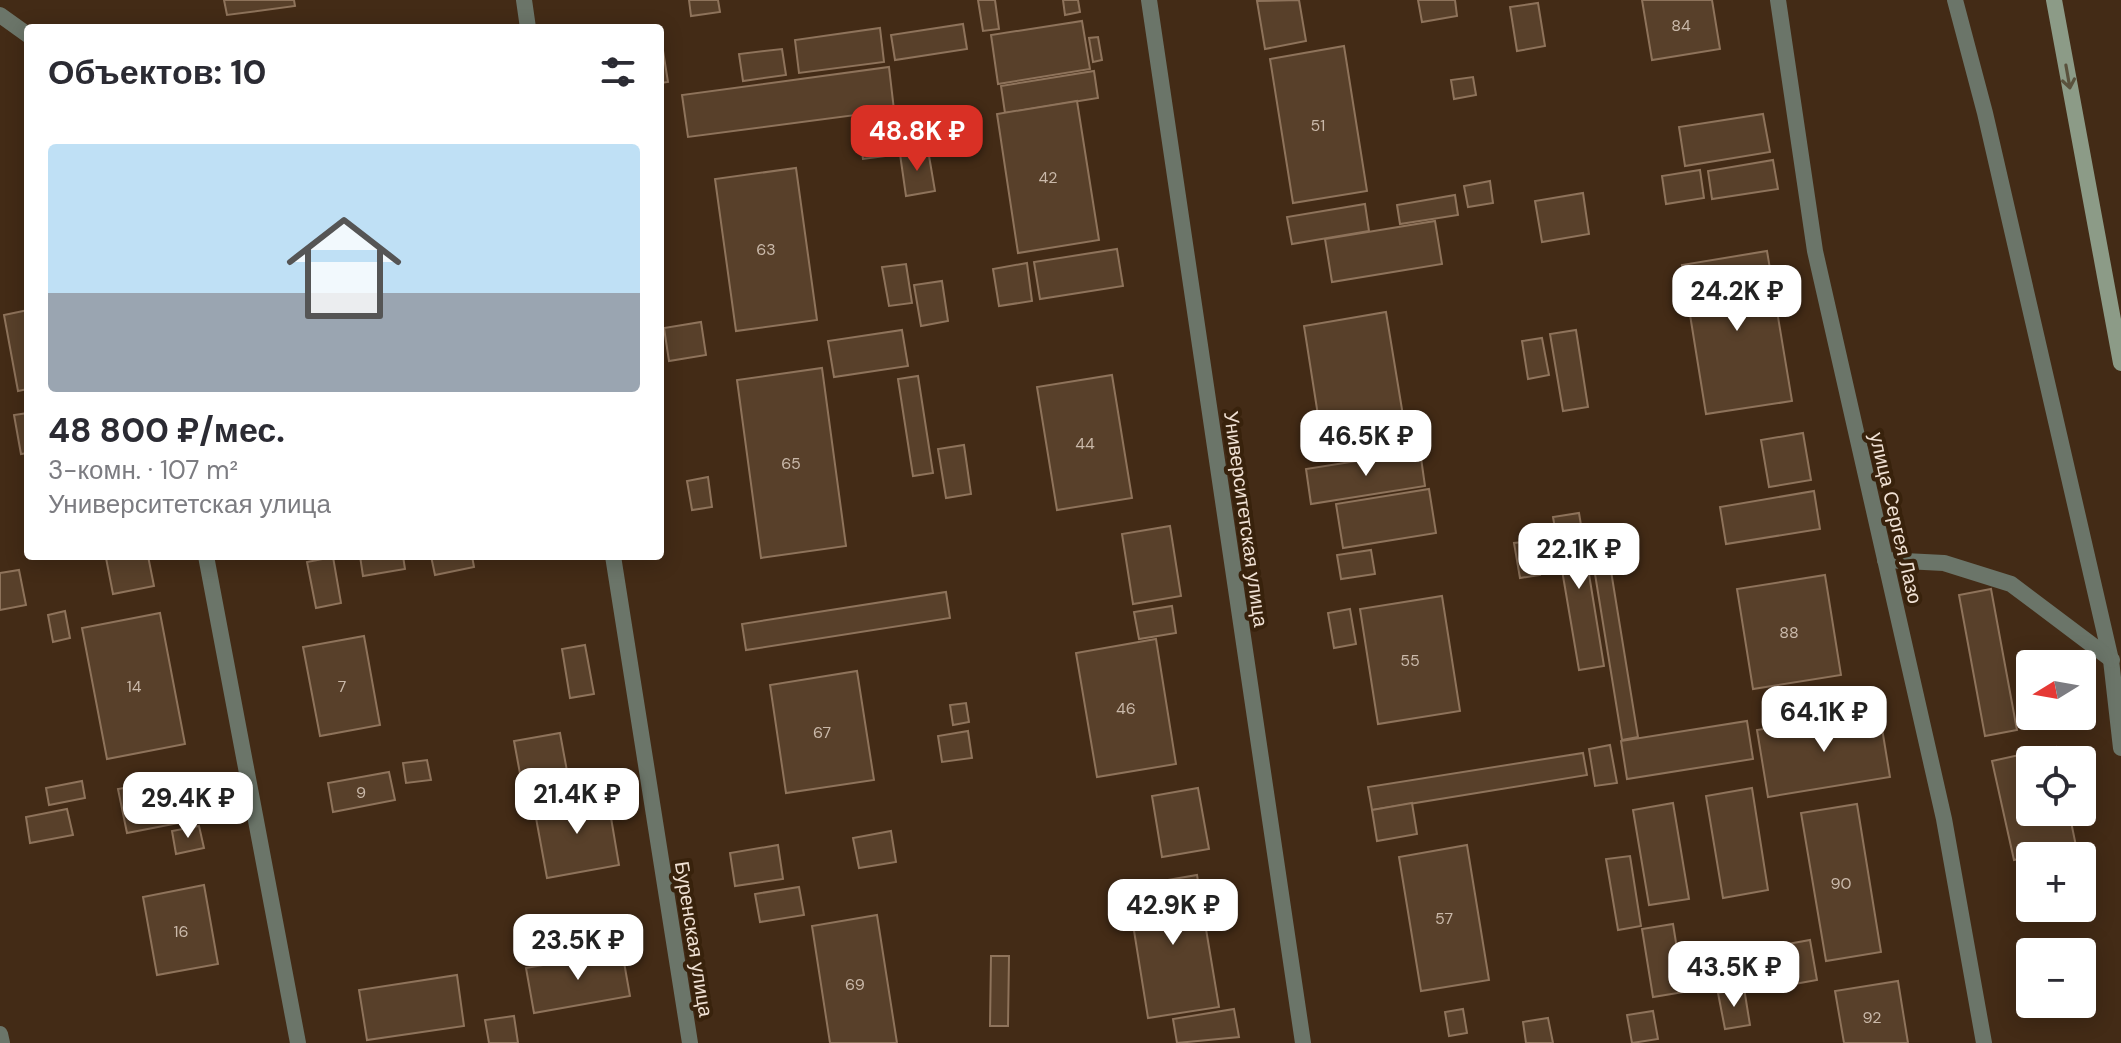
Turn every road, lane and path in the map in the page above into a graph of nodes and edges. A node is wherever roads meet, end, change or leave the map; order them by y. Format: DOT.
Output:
graph roads {
  1 [pos="524,0"];
  2 [pos="1149,0"];
  3 [pos="1778,0"];
  4 [pos="1955,0"];
  5 [pos="2054,0"];
  6 [pos="0,15"];
  7 [pos="527,24"];
  8 [pos="24,32"];
  9 [pos="2121,363"];
  10 [pos="207,560"];
  11 [pos="614,560"];
  12 [pos="1885,560"];
  13 [pos="2116,662"];
  14 [pos="2121,748"];
  15 [pos="0,1034"];
  16 [pos="2,1043"];
  17 [pos="298,1043"];
  18 [pos="690,1043"];
  19 [pos="1303,1043"];
  20 [pos="1984,1043"];
  1 -- 7 [label="street"];
  2 -- 19 [label="street, Университетская улица"];
  3 -- 12 [label="street, улица Сергея Лазо"];
  4 -- 13 [label="street"];
  5 -- 9 [label="main road, one-way"];
  6 -- 8 [label="street"];
  10 -- 17 [label="street"];
  11 -- 18 [label="street, Буренская улица"];
  12 -- 13 [label="street"];
  12 -- 20 [label="street, улица Сергея Лазо"];
  13 -- 14 [label="street"];
  15 -- 16 [label="street"];
}
